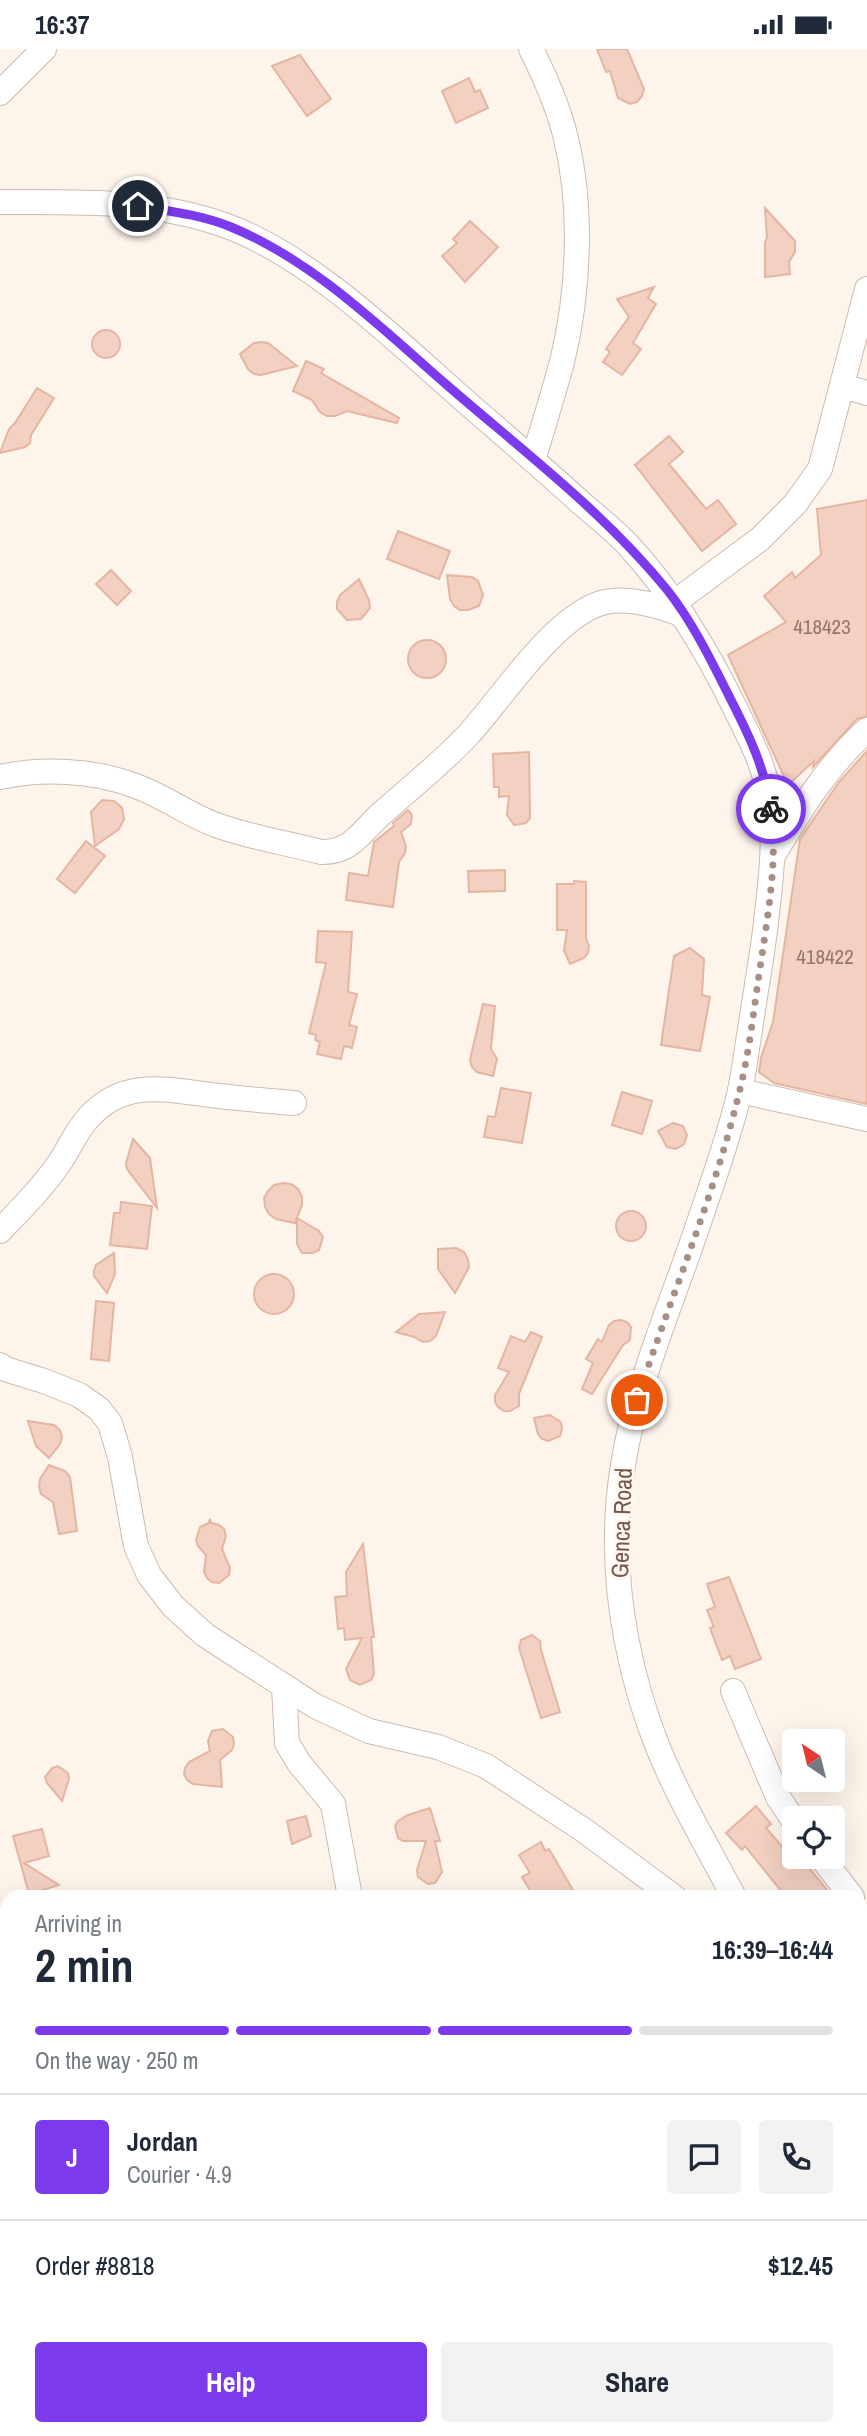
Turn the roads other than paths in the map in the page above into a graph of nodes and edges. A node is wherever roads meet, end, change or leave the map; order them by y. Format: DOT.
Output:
graph roads {
  1 [pos="44,49"];
  2 [pos="531,49"];
  3 [pos="0,93"];
  4 [pos="0,202"];
  5 [pos="867,289"];
  6 [pos="842,386"];
  7 [pos="867,393"];
  8 [pos="533,460"];
  9 [pos="679,608"];
  10 [pos="867,730"];
  11 [pos="0,777"];
  12 [pos="774,854"];
  13 [pos="740,1091"];
  14 [pos="294,1103"];
  15 [pos="867,1119"];
  16 [pos="0,1231"];
  17 [pos="0,1365"];
  18 [pos="284,1686"];
  19 [pos="733,1691"];
  20 [pos="784,1806"];
  21 [pos="831,1869"];
  22 [pos="349,1890"];
  23 [pos="665,1890"];
  24 [pos="730,1890"];
  25 [pos="847,1890"];
  1 -- 3 [label="street"];
  2 -- 8 [label="street"];
  4 -- 8 [label="street, Genca Road"];
  5 -- 6 [label="street"];
  6 -- 7 [label="street"];
  6 -- 9 [label="street"];
  8 -- 9 [label="street, Genca Road"];
  9 -- 11 [label="street"];
  9 -- 12 [label="street, Genca Road"];
  10 -- 12 [label="street"];
  12 -- 13 [label="street, Genca Road"];
  13 -- 15 [label="street"];
  13 -- 24 [label="street, Genca Road"];
  14 -- 16 [label="street"];
  17 -- 18 [label="street"];
  18 -- 22 [label="street"];
  18 -- 23 [label="street"];
  19 -- 20 [label="street"];
  21 -- 25 [label="street"];
}
